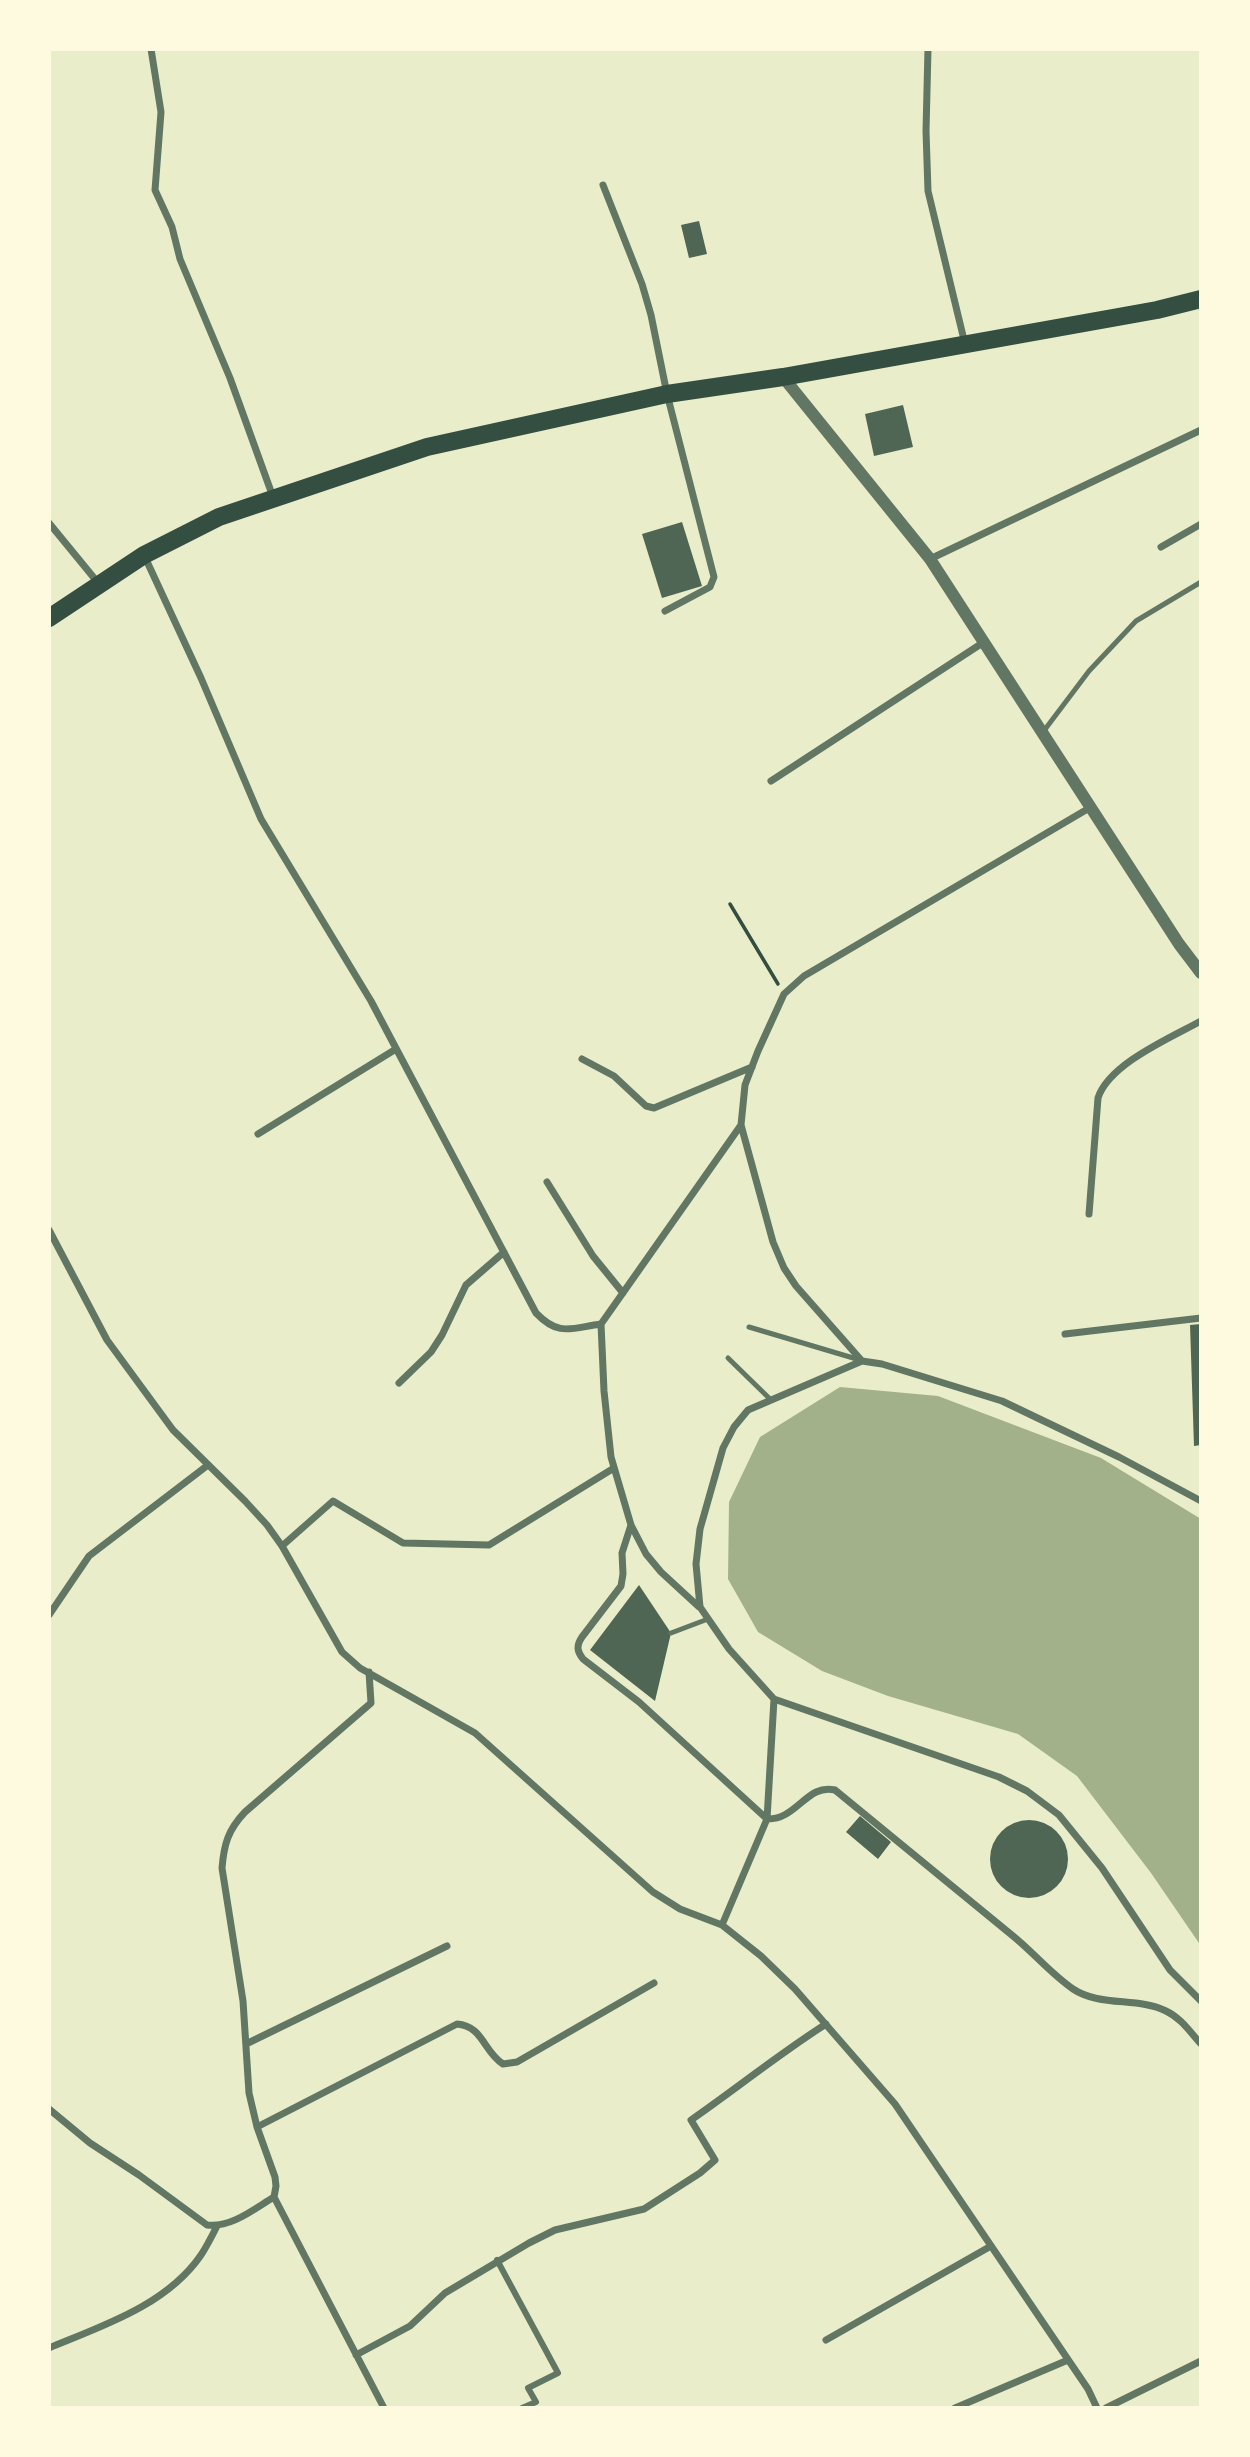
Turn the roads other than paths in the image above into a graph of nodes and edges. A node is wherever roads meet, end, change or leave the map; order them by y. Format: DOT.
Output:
graph roads {
  1 [pos="151,49"];
  2 [pos="929,49"];
  3 [pos="603,185"];
  4 [pos="1201,299"];
  5 [pos="965,345"];
  6 [pos="782,377"];
  7 [pos="667,394"];
  8 [pos="1201,430"];
  9 [pos="273,499"];
  10 [pos="49,523"];
  11 [pos="1201,524"];
  12 [pos="1161,547"];
  13 [pos="144,555"];
  14 [pos="930,559"];
  15 [pos="1201,582"];
  16 [pos="99,584"];
  17 [pos="665,611"];
  18 [pos="49,618"];
  19 [pos="985,642"];
  20 [pos="1043,732"];
  21 [pos="771,781"];
  22 [pos="1091,807"];
  23 [pos="1201,972"];
  24 [pos="1201,1021"];
  25 [pos="396,1049"];
  26 [pos="582,1059"];
  27 [pos="752,1067"];
  28 [pos="741,1125"];
  29 [pos="258,1134"];
  30 [pos="547,1182"];
  31 [pos="1089,1214"];
  32 [pos="49,1230"];
  33 [pos="504,1252"];
  34 [pos="623,1293"];
  35 [pos="1201,1318"];
  36 [pos="601,1324"];
  37 [pos="749,1327"];
  38 [pos="1065,1334"];
  39 [pos="728,1358"];
  40 [pos="862,1361"];
  41 [pos="399,1383"];
  42 [pos="771,1400"];
  43 [pos="208,1465"];
  44 [pos="614,1468"];
  45 [pos="1201,1501"];
  46 [pos="631,1525"];
  47 [pos="282,1546"];
  48 [pos="699,1607"];
  49 [pos="49,1615"];
  50 [pos="708,1619"];
  51 [pos="671,1633"];
  52 [pos="369,1672"];
  53 [pos="774,1699"];
  54 [pos="767,1819"];
  55 [pos="722,1925"];
  56 [pos="447,1946"];
  57 [pos="654,1983"];
  58 [pos="1201,2001"];
  59 [pos="825,2024"];
  60 [pos="246,2044"];
  61 [pos="1201,2044"];
  62 [pos="49,2109"];
  63 [pos="257,2127"];
  64 [pos="274,2197"];
  65 [pos="217,2226"];
  66 [pos="991,2246"];
  67 [pos="498,2260"];
  68 [pos="826,2340"];
  69 [pos="49,2348"];
  70 [pos="356,2355"];
  71 [pos="1068,2360"];
  72 [pos="1201,2361"];
  73 [pos="384,2408"];
  74 [pos="522,2408"];
  75 [pos="955,2408"];
  76 [pos="1097,2408"];
  77 [pos="1105,2408"];
  1 -- 9 [label="street"];
  2 -- 5 [label="street"];
  3 -- 7 [label="street"];
  4 -- 5 [label="main road"];
  5 -- 6 [label="main road"];
  6 -- 7 [label="main road"];
  6 -- 14 [label="street"];
  7 -- 9 [label="main road"];
  7 -- 17 [label="street"];
  8 -- 14 [label="street"];
  9 -- 13 [label="main road"];
  10 -- 16 [label="street"];
  11 -- 12 [label="street"];
  13 -- 16 [label="main road"];
  13 -- 25 [label="street"];
  14 -- 19 [label="street"];
  15 -- 20 [label="lane"];
  16 -- 18 [label="main road"];
  19 -- 20 [label="street"];
  19 -- 21 [label="street"];
  20 -- 22 [label="street"];
  22 -- 23 [label="street"];
  22 -- 27 [label="street"];
  24 -- 31 [label="street"];
  25 -- 29 [label="street"];
  25 -- 33 [label="street"];
  26 -- 27 [label="street"];
  27 -- 28 [label="street"];
  28 -- 34 [label="street"];
  28 -- 40 [label="street"];
  30 -- 34 [label="street"];
  32 -- 43 [label="street"];
  33 -- 36 [label="street"];
  33 -- 41 [label="street"];
  34 -- 36 [label="street"];
  35 -- 38 [label="street"];
  36 -- 44 [label="street"];
  37 -- 40 [label="lane"];
  39 -- 42 [label="lane"];
  40 -- 42 [label="street"];
  40 -- 45 [label="street"];
  42 -- 48 [label="street"];
  43 -- 47 [label="street"];
  43 -- 49 [label="street"];
  44 -- 46 [label="street"];
  44 -- 47 [label="street"];
  46 -- 48 [label="street"];
  46 -- 54 [label="street"];
  47 -- 52 [label="street"];
  48 -- 50 [label="street"];
  50 -- 51 [label="lane"];
  50 -- 53 [label="street"];
  52 -- 55 [label="street"];
  52 -- 60 [label="street"];
  53 -- 54 [label="street"];
  53 -- 58 [label="street"];
  54 -- 55 [label="street"];
  54 -- 61 [label="street"];
  55 -- 59 [label="street"];
  56 -- 60 [label="street"];
  57 -- 63 [label="street"];
  59 -- 66 [label="street"];
  59 -- 67 [label="street"];
  60 -- 63 [label="street"];
  62 -- 65 [label="street"];
  63 -- 64 [label="street"];
  64 -- 65 [label="street"];
  64 -- 70 [label="street"];
  65 -- 69 [label="street"];
  66 -- 68 [label="street"];
  66 -- 71 [label="street"];
  67 -- 70 [label="street"];
  67 -- 74 [label="street"];
  70 -- 73 [label="street"];
  71 -- 75 [label="street"];
  71 -- 76 [label="street"];
  72 -- 77 [label="street"];
}
